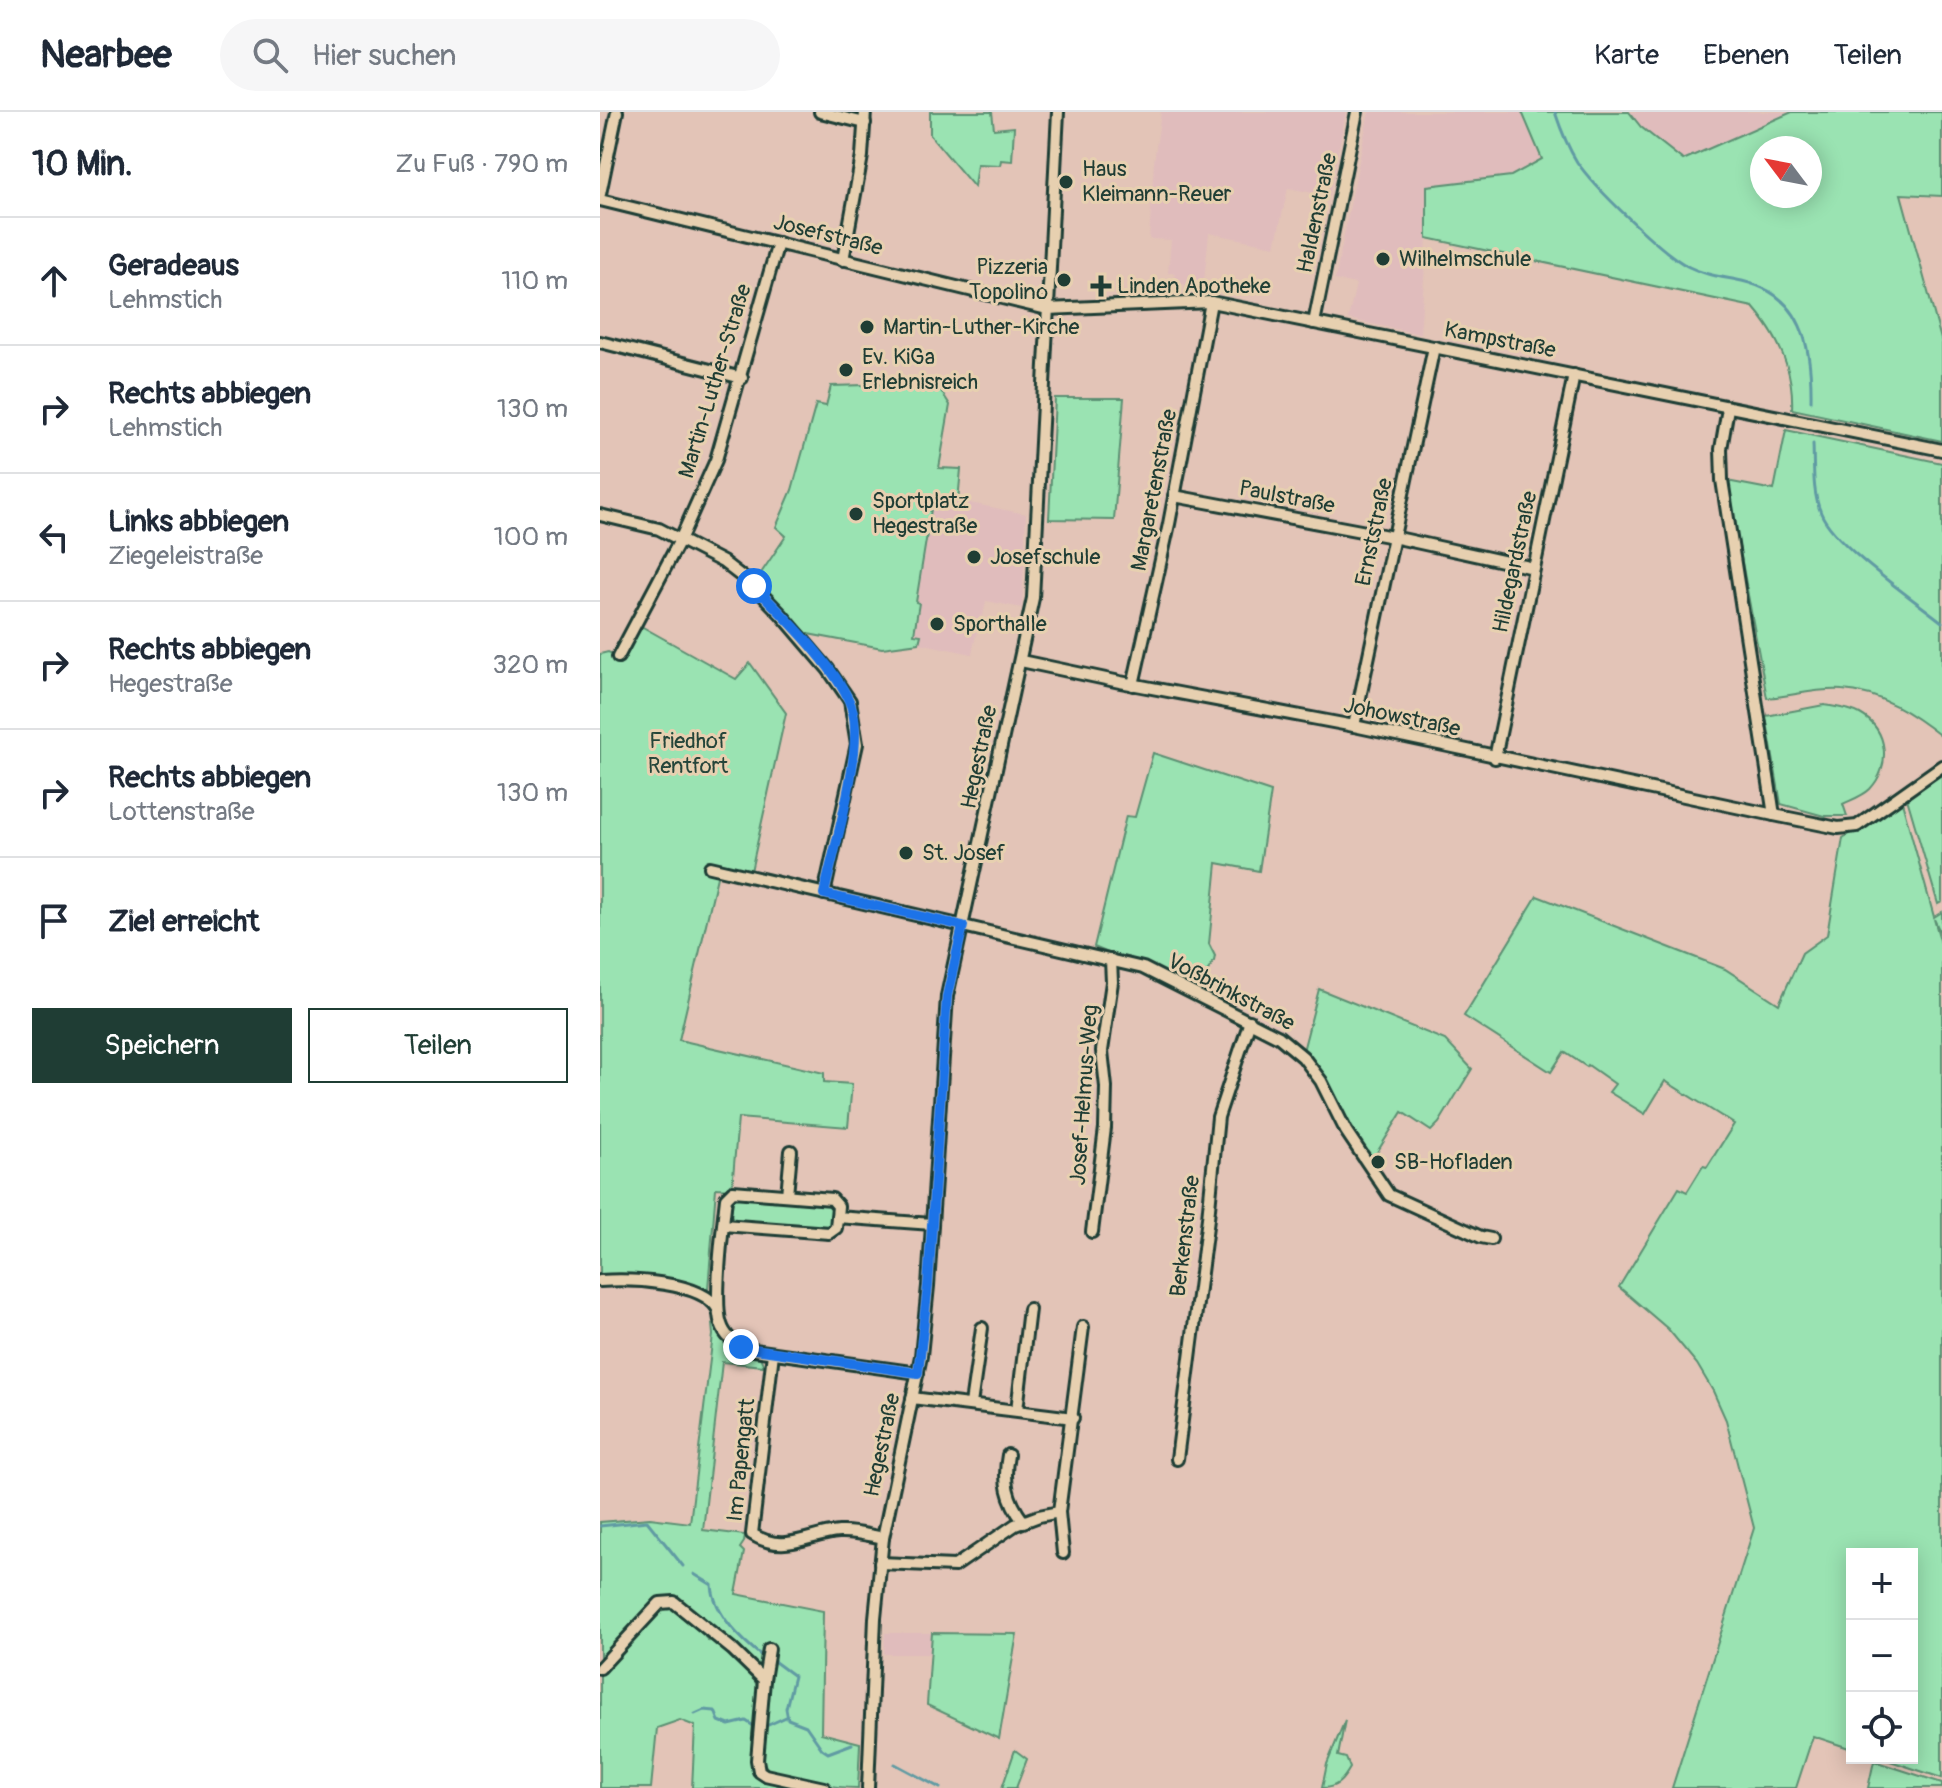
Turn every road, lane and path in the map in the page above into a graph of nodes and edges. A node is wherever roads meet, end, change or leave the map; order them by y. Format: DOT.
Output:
graph roads {
  1 [pos="617,112"];
  2 [pos="820,112"];
  3 [pos="1058,112"];
  4 [pos="1357,112"];
  5 [pos="865,118"];
  6 [pos="600,197"];
  7 [pos="778,243"];
  8 [pos="843,260"];
  9 [pos="1211,302"];
  10 [pos="1047,309"];
  11 [pos="1314,323"];
  12 [pos="600,342"];
  13 [pos="1434,347"];
  14 [pos="1574,375"];
  15 [pos="742,378"];
  16 [pos="1728,408"];
  17 [pos="1942,450"];
  18 [pos="1174,496"];
  19 [pos="600,515"];
  20 [pos="1393,537"];
  21 [pos="681,538"];
  22 [pos="1534,568"];
  23 [pos="618,657"];
  24 [pos="1021,661"];
  25 [pos="1133,685"];
  26 [pos="1354,726"];
  27 [pos="1495,758"];
  28 [pos="1942,766"];
  29 [pos="1774,815"];
  30 [pos="710,867"];
  31 [pos="824,894"];
  32 [pos="963,926"];
  33 [pos="1111,960"];
  34 [pos="1250,1021"];
  35 [pos="791,1151"];
  36 [pos="787,1195"];
  37 [pos="837,1217"];
  38 [pos="932,1224"];
  39 [pos="723,1225"];
  40 [pos="1092,1232"];
  41 [pos="1491,1239"];
  42 [pos="600,1281"];
  43 [pos="1029,1309"];
  44 [pos="718,1310"];
  45 [pos="1083,1327"];
  46 [pos="982,1328"];
  47 [pos="773,1353"];
  48 [pos="918,1373"];
  49 [pos="912,1398"];
  50 [pos="971,1404"];
  51 [pos="1017,1410"];
  52 [pos="1073,1418"];
  53 [pos="1008,1455"];
  54 [pos="1177,1459"];
  55 [pos="1059,1512"];
  56 [pos="1019,1523"];
  57 [pos="883,1538"];
  58 [pos="1063,1553"];
  59 [pos="880,1563"];
  60 [pos="769,1649"];
  61 [pos="600,1668"];
  62 [pos="764,1680"];
  63 [pos="824,1788"];
  64 [pos="868,1788"];
  1 -- 6 [label="street"];
  2 -- 5 [label="street"];
  3 -- 10 [label="street, Hegestraße"];
  4 -- 11 [label="street, Haldenstraße"];
  5 -- 8 [label="street"];
  6 -- 7 [label="street, Josefstraße"];
  7 -- 8 [label="street, Josefstraße"];
  7 -- 15 [label="street, Martin-Luther-Straße"];
  8 -- 10 [label="street, Josefstraße"];
  9 -- 10 [label="street, Kampstraße"];
  9 -- 11 [label="street, Kampstraße"];
  9 -- 18 [label="street, Margaretenstraße"];
  10 -- 24 [label="street, Hegestraße"];
  11 -- 13 [label="street, Kampstraße"];
  12 -- 15 [label="street"];
  13 -- 14 [label="street, Kampstraße"];
  13 -- 20 [label="street, Ernststraße"];
  14 -- 16 [label="street, Kampstraße"];
  14 -- 22 [label="street, Hildegardstraße"];
  15 -- 21 [label="street, Martin-Luther-Straße"];
  16 -- 17 [label="street, Kampstraße"];
  16 -- 29 [label="street"];
  18 -- 20 [label="street, Paulstraße"];
  18 -- 25 [label="street, Margaretenstraße"];
  19 -- 21 [label="street"];
  20 -- 22 [label="street, Paulstraße"];
  20 -- 26 [label="street, Ernststraße"];
  21 -- 23 [label="street, Martin-Luther-Straße"];
  21 -- 31 [label="street"];
  22 -- 27 [label="street, Hildegardstraße"];
  24 -- 25 [label="street, Johowstraße"];
  24 -- 32 [label="street, Hegestraße"];
  25 -- 26 [label="street, Johowstraße"];
  26 -- 27 [label="street, Johowstraße"];
  27 -- 29 [label="street, Johowstraße"];
  28 -- 29 [label="street, Johowstraße"];
  30 -- 31 [label="street, Voßbrinkstraße"];
  31 -- 32 [label="street, Voßbrinkstraße"];
  32 -- 33 [label="street, Voßbrinkstraße"];
  32 -- 38 [label="street, Hegestraße"];
  33 -- 34 [label="street, Voßbrinkstraße"];
  33 -- 40 [label="street, Josef-Helmus-Weg"];
  34 -- 41 [label="street, Voßbrinkstraße"];
  34 -- 54 [label="street, Berkenstraße"];
  35 -- 36 [label="street"];
  36 -- 37 [label="street"];
  36 -- 39 [label="street"];
  37 -- 38 [label="street"];
  37 -- 39 [label="street"];
  38 -- 48 [label="street, Hegestraße"];
  39 -- 44 [label="street"];
  42 -- 44 [label="street"];
  43 -- 51 [label="street"];
  44 -- 47 [label="street"];
  45 -- 52 [label="street"];
  46 -- 50 [label="street"];
  47 -- 48 [label="street"];
  47 -- 57 [label="street, Im Papengatt"];
  48 -- 49 [label="street, Hegestraße"];
  49 -- 50 [label="street"];
  49 -- 57 [label="street, Hegestraße"];
  50 -- 51 [label="street"];
  51 -- 52 [label="street"];
  52 -- 55 [label="street"];
  53 -- 56 [label="street"];
  55 -- 56 [label="street"];
  55 -- 58 [label="street"];
  56 -- 59 [label="street"];
  57 -- 59 [label="street, Hegestraße"];
  59 -- 64 [label="street, Hegestraße"];
  60 -- 62 [label="street"];
  61 -- 62 [label="street"];
  62 -- 63 [label="street"];
}
